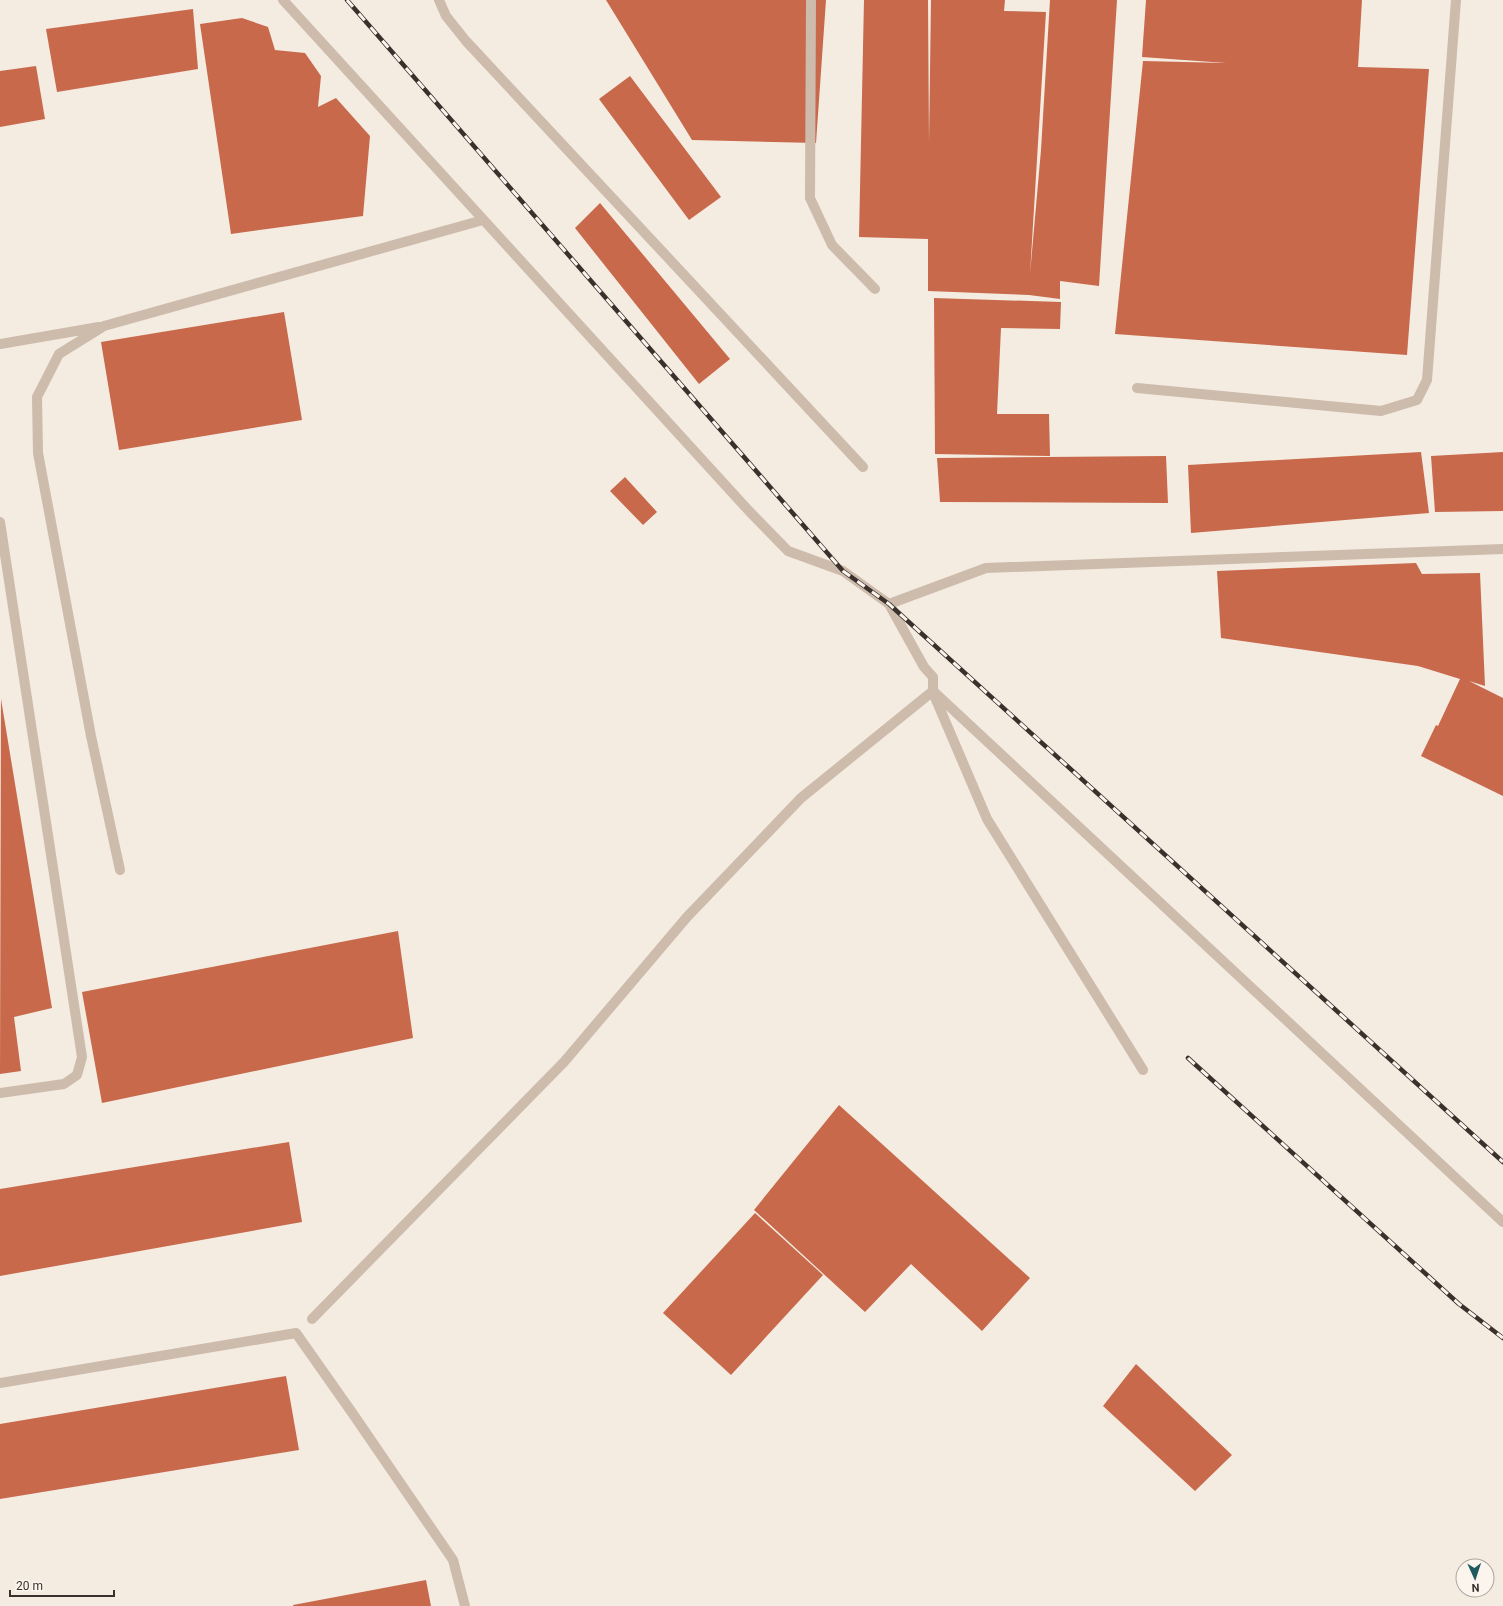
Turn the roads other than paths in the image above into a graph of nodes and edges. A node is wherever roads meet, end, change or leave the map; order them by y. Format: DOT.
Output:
graph roads {
  1 [pos="283,0"];
  2 [pos="439,0"];
  3 [pos="811,0"];
  4 [pos="1456,0"];
  5 [pos="483,220"];
  6 [pos="875,289"];
  7 [pos="104,326"];
  8 [pos="0,344"];
  9 [pos="1137,388"];
  10 [pos="863,467"];
  11 [pos="0,522"];
  12 [pos="1503,549"];
  13 [pos="889,604"];
  14 [pos="933,691"];
  15 [pos="120,870"];
  16 [pos="1143,1070"];
  17 [pos="0,1093"];
  18 [pos="1503,1222"];
  19 [pos="312,1320"];
  20 [pos="0,1383"];
  21 [pos="465,1606"];
  1 -- 5 [label="lane"];
  2 -- 10 [label="lane"];
  3 -- 6 [label="lane"];
  4 -- 9 [label="lane"];
  5 -- 7 [label="lane"];
  5 -- 13 [label="lane"];
  7 -- 8 [label="lane"];
  7 -- 15 [label="lane"];
  11 -- 17 [label="lane"];
  12 -- 13 [label="lane"];
  13 -- 14 [label="lane"];
  14 -- 16 [label="lane"];
  14 -- 18 [label="lane"];
  14 -- 19 [label="lane"];
  20 -- 21 [label="lane"];
}
